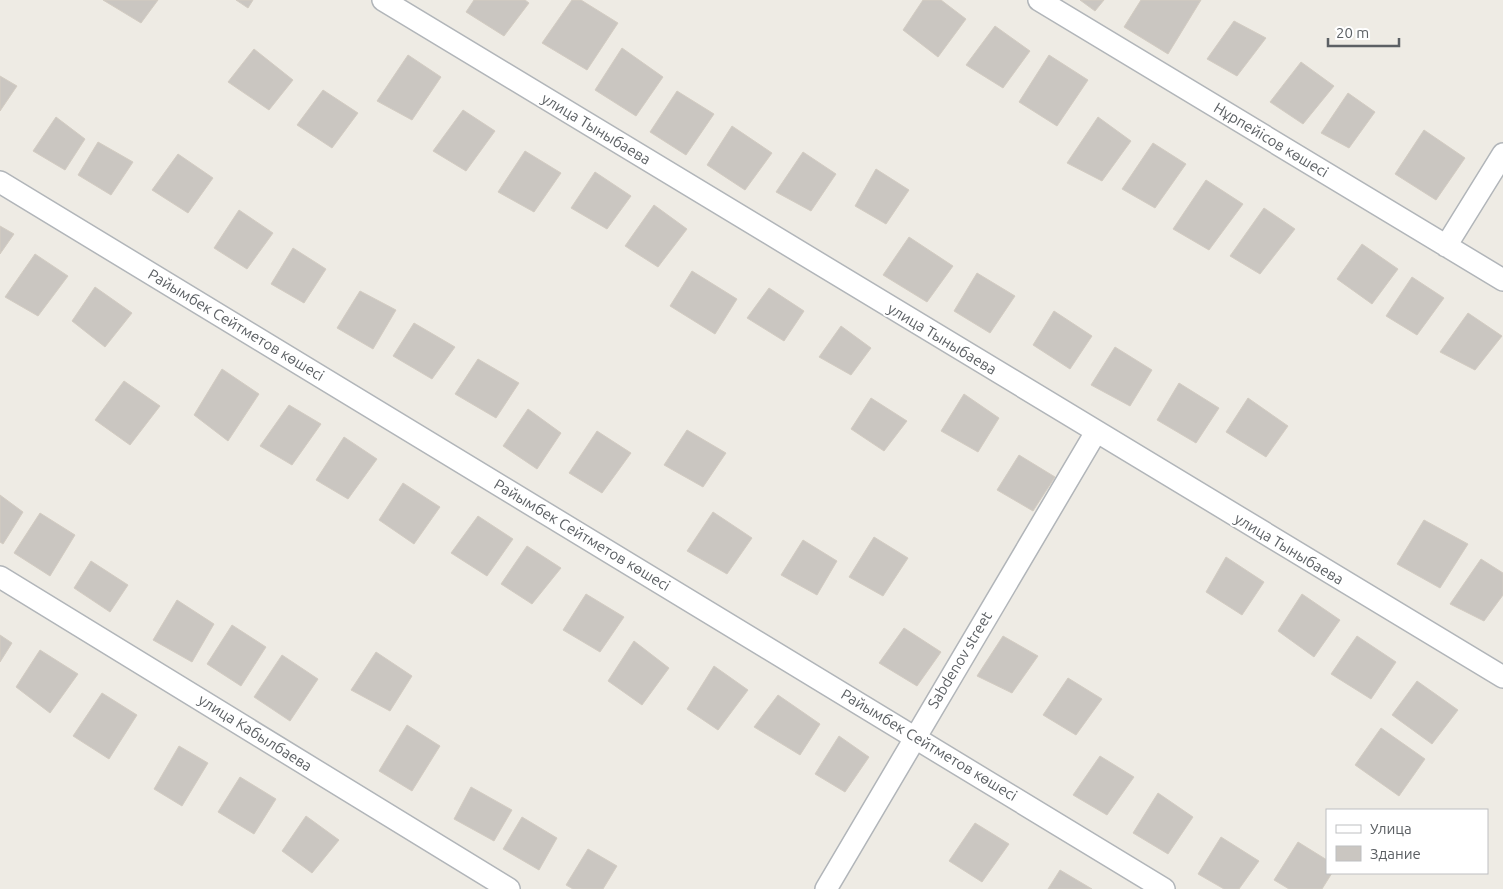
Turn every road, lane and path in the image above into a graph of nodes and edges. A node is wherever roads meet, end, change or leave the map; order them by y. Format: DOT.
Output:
graph roads {
  1 [pos="383,0"];
  2 [pos="1039,0"];
  3 [pos="1503,154"];
  4 [pos="0,182"];
  5 [pos="1446,246"];
  6 [pos="1503,280"];
  7 [pos="1096,432"];
  8 [pos="0,577"];
  9 [pos="1503,677"];
  10 [pos="915,736"];
  11 [pos="510,889"];
  12 [pos="826,889"];
  13 [pos="1164,889"];
  1 -- 7 [label="street, улица Тыныбаева"];
  2 -- 5 [label="street, Нұрпейісов көшесі"];
  3 -- 5 [label="street"];
  4 -- 10 [label="street, Райымбек Сейтметов көшесі"];
  5 -- 6 [label="street, Нұрпейісов көшесі"];
  7 -- 9 [label="street, улица Тыныбаева"];
  7 -- 10 [label="street, Sabdenov street"];
  8 -- 11 [label="street, улица Кабылбаева"];
  10 -- 12 [label="street, Sabdenov street"];
  10 -- 13 [label="street, Райымбек Сейтметов көшесі"];
}
